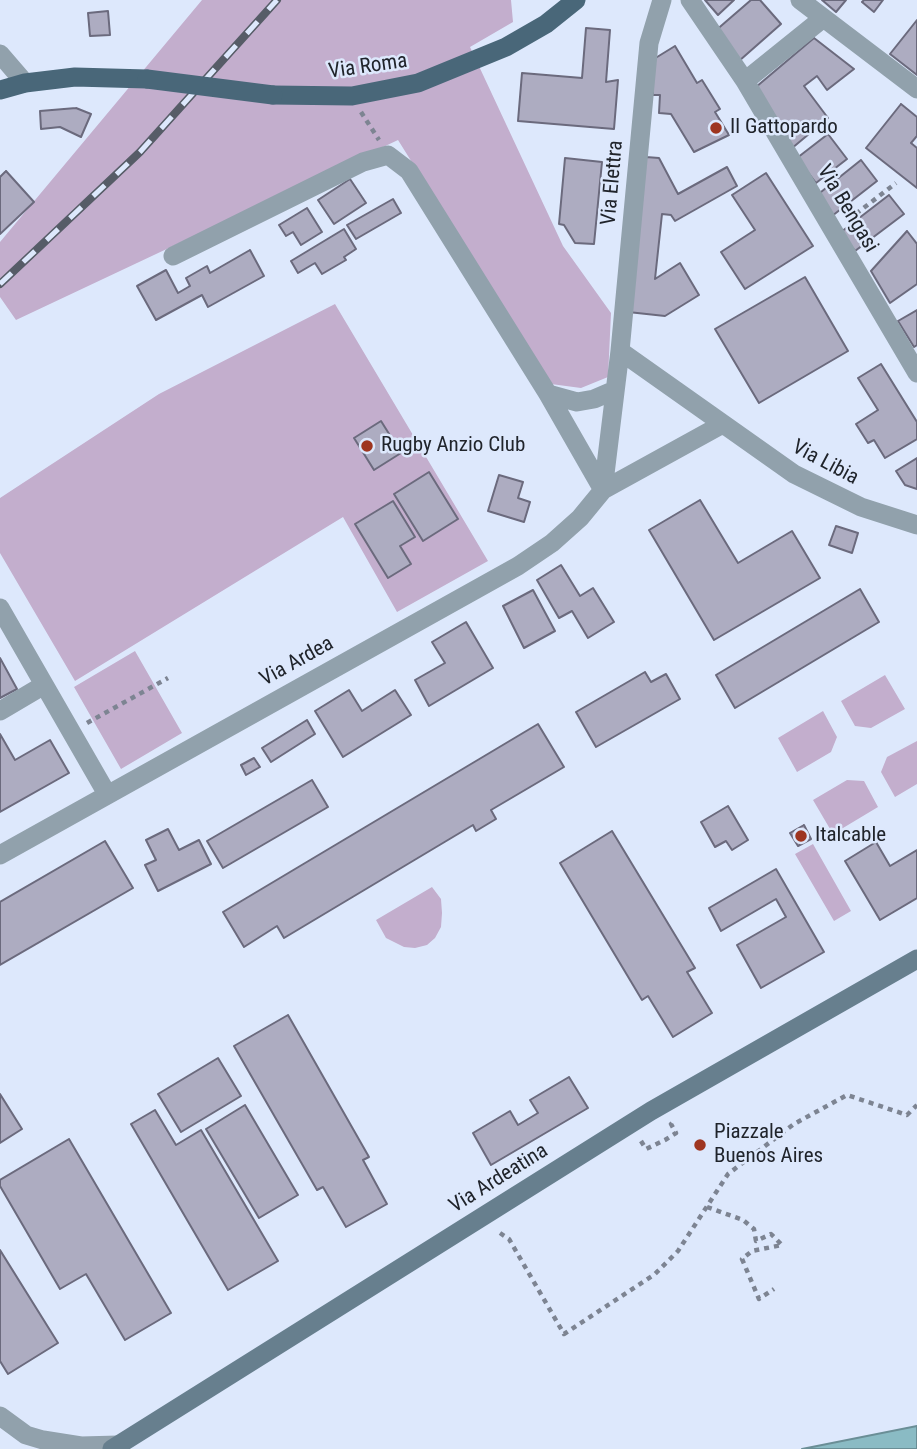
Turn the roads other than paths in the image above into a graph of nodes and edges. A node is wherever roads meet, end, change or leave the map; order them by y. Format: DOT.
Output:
graph roads {
  1 [pos="576,0"];
  2 [pos="662,0"];
  3 [pos="690,0"];
  4 [pos="800,0"];
  5 [pos="822,19"];
  6 [pos="0,54"];
  7 [pos="745,81"];
  8 [pos="25,83"];
  9 [pos="917,89"];
  10 [pos="0,90"];
  11 [pos="173,256"];
  12 [pos="620,351"];
  13 [pos="917,373"];
  14 [pos="615,390"];
  15 [pos="548,394"];
  16 [pos="721,425"];
  17 [pos="603,490"];
  18 [pos="917,525"];
  19 [pos="0,608"];
  20 [pos="44,685"];
  21 [pos="0,711"];
  22 [pos="107,794"];
  23 [pos="0,855"];
  24 [pos="917,959"];
  25 [pos="0,1416"];
  26 [pos="31,1442"];
  27 [pos="115,1447"];
  1 -- 8 [label="main road, Via Roma, bridge"];
  2 -- 12 [label="street, Via Elettra"];
  3 -- 7 [label="street, Via Bengasi"];
  4 -- 5 [label="street"];
  5 -- 7 [label="street"];
  5 -- 9 [label="street"];
  6 -- 8 [label="street"];
  7 -- 13 [label="street, Via Bengasi"];
  8 -- 10 [label="main road, Via Roma"];
  11 -- 15 [label="street"];
  12 -- 14 [label="street, Via Elettra"];
  12 -- 16 [label="street, Via Libia"];
  14 -- 15 [label="street"];
  14 -- 17 [label="street, Via Elettra"];
  15 -- 17 [label="street"];
  16 -- 17 [label="street, Via Ardea"];
  16 -- 18 [label="street, Via Libia"];
  17 -- 22 [label="street, Via Ardea"];
  19 -- 20 [label="street"];
  20 -- 21 [label="street"];
  20 -- 22 [label="street"];
  22 -- 23 [label="street, Via Ardea"];
  24 -- 27 [label="main road, Via Ardeatina"];
  25 -- 26 [label="street"];
  26 -- 27 [label="street"];
}
